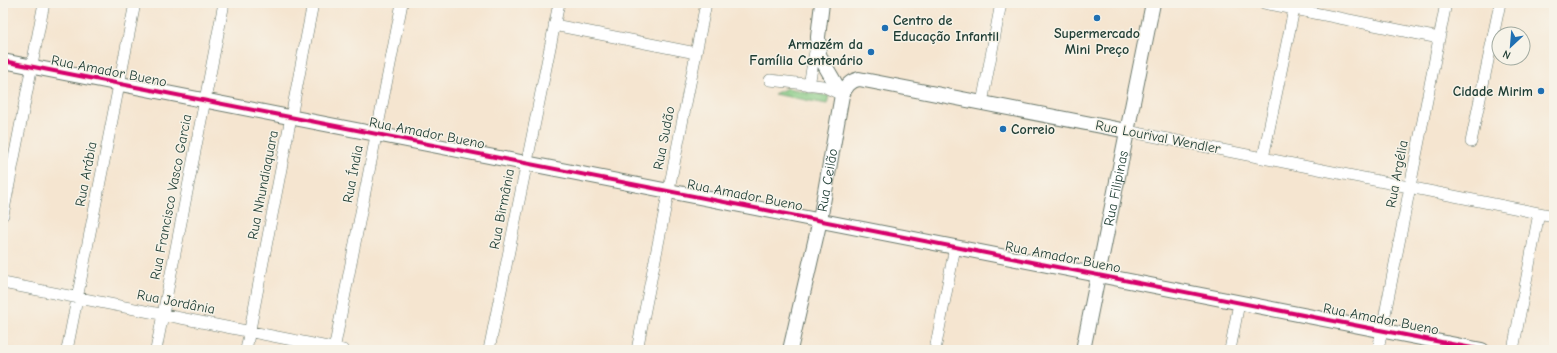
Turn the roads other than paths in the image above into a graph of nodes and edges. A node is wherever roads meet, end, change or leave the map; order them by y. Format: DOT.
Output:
graph roads {
  1 [pos="44,3"];
  2 [pos="135,3"];
  3 [pos="224,3"];
  4 [pos="313,3"];
  5 [pos="402,3"];
  6 [pos="559,3"];
  7 [pos="706,3"];
  8 [pos="822,3"];
  9 [pos="1001,3"];
  10 [pos="1153,3"];
  11 [pos="1264,3"];
  12 [pos="1446,3"];
  13 [pos="1500,3"];
  14 [pos="1294,9"];
  15 [pos="554,24"];
  16 [pos="818,37"];
  17 [pos="1439,38"];
  18 [pos="696,53"];
  19 [pos="3,61"];
  20 [pos="32,67"];
  21 [pos="770,80"];
  22 [pos="119,84"];
  23 [pos="809,85"];
  24 [pos="842,94"];
  25 [pos="205,101"];
  26 [pos="982,103"];
  27 [pos="291,118"];
  28 [pos="1127,131"];
  29 [pos="376,134"];
  30 [pos="1471,142"];
  31 [pos="1263,158"];
  32 [pos="526,164"];
  33 [pos="1410,188"];
  34 [pos="669,191"];
  35 [pos="1539,213"];
  36 [pos="3,215"];
  37 [pos="1554,216"];
  38 [pos="820,220"];
  39 [pos="955,247"];
  40 [pos="1098,275"];
  41 [pos="3,283"];
  42 [pos="77,298"];
  43 [pos="1239,303"];
  44 [pos="163,315"];
  45 [pos="1382,330"];
  46 [pos="250,332"];
  47 [pos="337,349"];
  48 [pos="67,350"];
  49 [pos="156,350"];
  50 [pos="246,350"];
  51 [pos="489,350"];
  52 [pos="637,350"];
  53 [pos="790,350"];
  54 [pos="935,350"];
  55 [pos="1083,350"];
  56 [pos="1230,350"];
  57 [pos="1378,350"];
  58 [pos="1482,350"];
  59 [pos="1512,350"];
  1 -- 20 [label="street"];
  2 -- 22 [label="street, Rua Arábia"];
  3 -- 25 [label="street, Rua Francisco Vasco Garcia"];
  4 -- 27 [label="street, Rua Nhundiaquara"];
  5 -- 29 [label="street, Rua Índia"];
  6 -- 15 [label="street, Rua Birmânia"];
  7 -- 18 [label="street, Rua Sudão"];
  8 -- 16 [label="street"];
  9 -- 26 [label="street"];
  10 -- 28 [label="street, Rua Filipinas"];
  11 -- 14 [label="street"];
  12 -- 17 [label="street, Rua Argélia"];
  13 -- 30 [label="street"];
  14 -- 17 [label="street"];
  14 -- 31 [label="street"];
  15 -- 18 [label="street"];
  15 -- 32 [label="street, Rua Birmânia"];
  16 -- 23 [label="street"];
  16 -- 24 [label="street"];
  17 -- 33 [label="street, Rua Argélia"];
  18 -- 34 [label="street, Rua Sudão"];
  19 -- 20 [label="street, Rua Amador Bueno"];
  20 -- 22 [label="street, Rua Amador Bueno"];
  20 -- 36 [label="street"];
  21 -- 23 [label="street"];
  22 -- 25 [label="street, Rua Amador Bueno"];
  22 -- 42 [label="street, Rua Arábia"];
  23 -- 24 [label="street"];
  24 -- 26 [label="street, Rua Lourival Wendler"];
  24 -- 38 [label="street, Rua Ceilão"];
  25 -- 27 [label="street, Rua Amador Bueno"];
  25 -- 44 [label="street, Rua Francisco Vasco Garcia"];
  26 -- 28 [label="street, Rua Lourival Wendler"];
  27 -- 29 [label="street, Rua Amador Bueno"];
  27 -- 46 [label="street, Rua Nhundiaquara"];
  28 -- 31 [label="street, Rua Lourival Wendler"];
  28 -- 40 [label="street, Rua Filipinas"];
  29 -- 32 [label="street, Rua Amador Bueno"];
  29 -- 47 [label="street, Rua Índia"];
  31 -- 33 [label="street, Rua Lourival Wendler"];
  32 -- 34 [label="street, Rua Amador Bueno"];
  32 -- 51 [label="street, Rua Birmânia"];
  33 -- 35 [label="street, Rua Lourival Wendler"];
  33 -- 45 [label="street, Rua Argélia"];
  34 -- 38 [label="street, Rua Amador Bueno"];
  34 -- 52 [label="street, Rua Sudão"];
  35 -- 37 [label="street, Rua Lourival Wendler"];
  35 -- 59 [label="street"];
  38 -- 39 [label="street, Rua Amador Bueno"];
  38 -- 53 [label="street, Rua Ceilão"];
  39 -- 40 [label="street, Rua Amador Bueno"];
  39 -- 54 [label="street"];
  40 -- 43 [label="street, Rua Amador Bueno"];
  40 -- 55 [label="street, Rua Filipinas"];
  41 -- 42 [label="street, Rua Jordânia"];
  42 -- 44 [label="street, Rua Jordânia"];
  42 -- 48 [label="street, Rua Arábia"];
  43 -- 45 [label="street, Rua Amador Bueno"];
  43 -- 56 [label="street"];
  44 -- 46 [label="street, Rua Jordânia"];
  44 -- 49 [label="street, Rua Francisco Vasco Garcia"];
  45 -- 57 [label="street, Rua Argélia"];
  45 -- 58 [label="street, Rua Amador Bueno"];
  46 -- 47 [label="street, Rua Jordânia"];
  46 -- 50 [label="street, Rua Nhundiaquara"];
}
